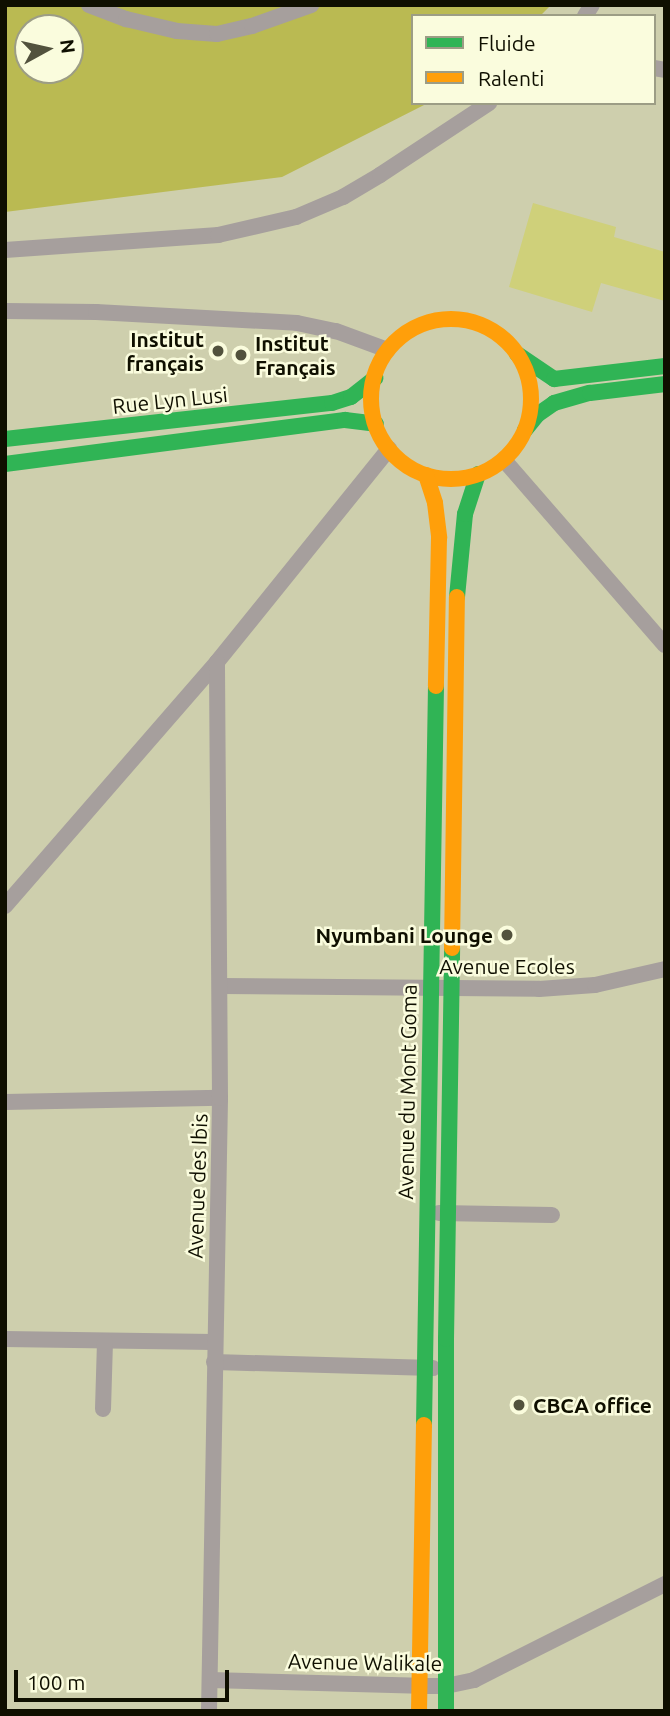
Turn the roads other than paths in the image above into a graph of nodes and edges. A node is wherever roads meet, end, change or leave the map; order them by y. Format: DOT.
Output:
graph roads {
  1 [pos="89,5"];
  2 [pos="311,5"];
  3 [pos="486,105"];
  4 [pos="5,250"];
  5 [pos="5,311"];
  6 [pos="388,350"];
  7 [pos="517,354"];
  8 [pos="665,366"];
  9 [pos="374,378"];
  10 [pos="665,384"];
  11 [pos="376,424"];
  12 [pos="525,430"];
  13 [pos="5,439"];
  14 [pos="389,449"];
  15 [pos="504,460"];
  16 [pos="5,464"];
  17 [pos="478,474"];
  18 [pos="426,475"];
  19 [pos="665,645"];
  20 [pos="217,662"];
  21 [pos="432,876"];
  22 [pos="454,877"];
  23 [pos="5,906"];
  24 [pos="665,969"];
  25 [pos="221,986"];
  26 [pos="430,987"];
  27 [pos="453,988"];
  28 [pos="220,1098"];
  29 [pos="5,1102"];
  30 [pos="428,1113"];
  31 [pos="451,1113"];
  32 [pos="426,1213"];
  33 [pos="449,1213"];
  34 [pos="552,1215"];
  35 [pos="5,1339"];
  36 [pos="105,1341"];
  37 [pos="214,1342"];
  38 [pos="214,1362"];
  39 [pos="423,1368"];
  40 [pos="446,1369"];
  41 [pos="103,1409"];
  42 [pos="665,1584"];
  43 [pos="210,1681"];
  44 [pos="419,1686"];
  45 [pos="446,1686"];
  46 [pos="209,1711"];
  47 [pos="419,1711"];
  48 [pos="446,1711"];
  1 -- 2 [label="street"];
  3 -- 4 [label="street"];
  5 -- 6 [label="street"];
  6 -- 7 [label="street"];
  6 -- 9 [label="street"];
  7 -- 8 [label="street"];
  7 -- 12 [label="street"];
  9 -- 11 [label="street"];
  9 -- 13 [label="street, Rue Lyn Lusi"];
  10 -- 12 [label="street"];
  11 -- 14 [label="street"];
  11 -- 16 [label="street, Rue Lyn Lusi"];
  12 -- 15 [label="street"];
  14 -- 18 [label="street"];
  14 -- 20 [label="street"];
  15 -- 17 [label="street"];
  15 -- 19 [label="street"];
  17 -- 18 [label="street"];
  17 -- 22 [label="street"];
  18 -- 21 [label="street, Avenue du Mont Goma"];
  20 -- 23 [label="street"];
  20 -- 25 [label="street, Avenue des Ibis"];
  21 -- 22 [label="street"];
  21 -- 26 [label="street, Avenue du Mont Goma"];
  22 -- 27 [label="street"];
  24 -- 27 [label="street, Avenue Ecoles"];
  25 -- 26 [label="street, Avenue Ecoles"];
  25 -- 28 [label="street, Avenue des Ibis"];
  26 -- 27 [label="street, Avenue Ecoles"];
  26 -- 30 [label="street, Avenue du Mont Goma"];
  27 -- 31 [label="street"];
  28 -- 29 [label="street"];
  28 -- 37 [label="street, Avenue des Ibis"];
  30 -- 31 [label="street"];
  30 -- 32 [label="street, Avenue du Mont Goma"];
  31 -- 33 [label="street"];
  32 -- 33 [label="street"];
  32 -- 39 [label="street, Avenue du Mont Goma"];
  33 -- 34 [label="street"];
  33 -- 40 [label="street"];
  35 -- 36 [label="street"];
  36 -- 37 [label="street"];
  36 -- 41 [label="street"];
  37 -- 38 [label="street, Avenue des Ibis"];
  38 -- 39 [label="street"];
  38 -- 43 [label="street, Avenue des Ibis"];
  39 -- 40 [label="street"];
  39 -- 44 [label="street, Avenue du Mont Goma"];
  40 -- 45 [label="street"];
  42 -- 45 [label="street, Avenue Walikale"];
  43 -- 44 [label="street, Avenue Walikale"];
  43 -- 46 [label="street, Avenue des Ibis"];
  44 -- 45 [label="street, Avenue Walikale"];
  44 -- 47 [label="street, Avenue du Mont Goma"];
  45 -- 48 [label="street"];
}
